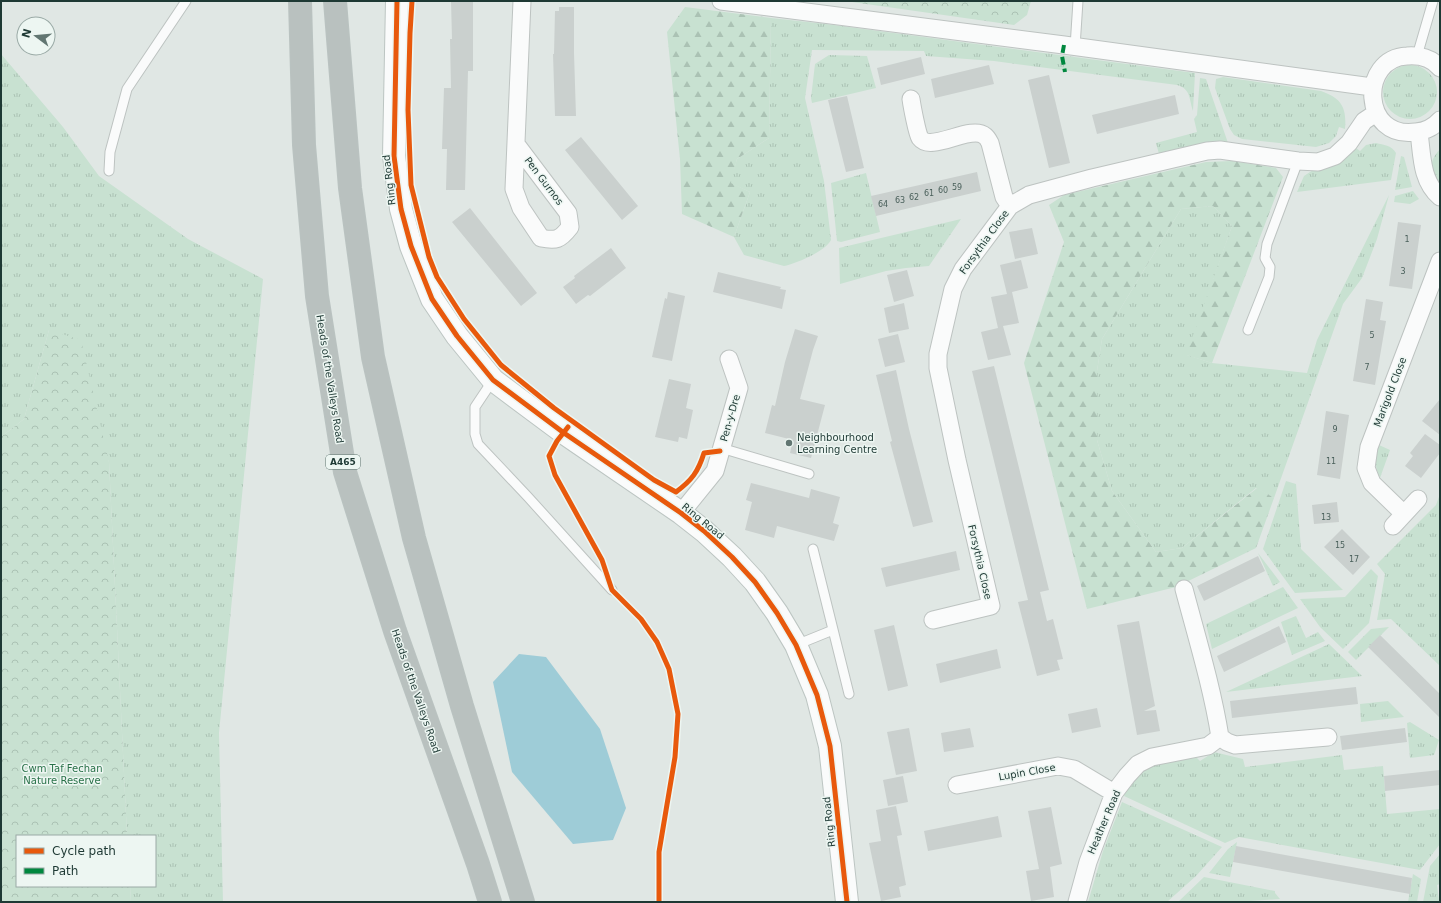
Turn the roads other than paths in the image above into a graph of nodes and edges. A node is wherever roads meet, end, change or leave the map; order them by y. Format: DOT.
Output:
graph roads {
  1 [pos="186,1"];
  2 [pos="300,1"];
  3 [pos="336,1"];
  4 [pos="397,1"];
  5 [pos="522,1"];
  6 [pos="721,1"];
  7 [pos="1078,1"];
  8 [pos="1433,1"];
  9 [pos="1075,47"];
  10 [pos="1417,56"];
  11 [pos="1440,68"];
  12 [pos="1372,87"];
  13 [pos="911,99"];
  14 [pos="1376,113"];
  15 [pos="1440,120"];
  16 [pos="1419,132"];
  17 [pos="516,144"];
  18 [pos="1298,161"];
  19 [pos="109,171"];
  20 [pos="1440,197"];
  21 [pos="1010,206"];
  22 [pos="1440,261"];
  23 [pos="1248,330"];
  24 [pos="729,359"];
  25 [pos="493,380"];
  26 [pos="721,448"];
  27 [pos="809,474"];
  28 [pos="1418,499"];
  29 [pos="681,513"];
  30 [pos="813,549"];
  31 [pos="1184,589"];
  32 [pos="612,590"];
  33 [pos="933,620"];
  34 [pos="833,630"];
  35 [pos="796,645"];
  36 [pos="849,694"];
  37 [pos="1328,736"];
  38 [pos="1220,737"];
  39 [pos="957,785"];
  40 [pos="1114,793"];
  41 [pos="490,902"];
  42 [pos="523,902"];
  43 [pos="847,902"];
  44 [pos="1077,902"];
  1 -- 19 [label="lane"];
  2 -- 41 [label="highway, Heads of the Valleys Road / A465"];
  3 -- 42 [label="highway"];
  4 -- 25 [label="street, Ring Road"];
  5 -- 17 [label="street, Pen Gurnos"];
  6 -- 9 [label="street"];
  7 -- 9 [label="lane"];
  8 -- 10 [label="lane"];
  9 -- 12 [label="street"];
  10 -- 11 [label="street"];
  10 -- 12 [label="street"];
  12 -- 14 [label="street"];
  13 -- 21 [label="street"];
  14 -- 16 [label="street"];
  14 -- 18 [label="street, Forsythia Close"];
  15 -- 16 [label="street"];
  16 -- 20 [label="street"];
  17 -- 17 [label="street, Pen Gurnos"];
  18 -- 21 [label="street, Forsythia Close"];
  18 -- 23 [label="lane"];
  21 -- 33 [label="street, Forsythia Close"];
  22 -- 28 [label="street, Marigold Close"];
  24 -- 26 [label="street, Pen-y-Dre"];
  25 -- 29 [label="street, Ring Road"];
  25 -- 32 [label="lane"];
  26 -- 27 [label="lane"];
  26 -- 29 [label="street, Pen-y-Dre"];
  29 -- 35 [label="street, Ring Road"];
  30 -- 34 [label="lane"];
  31 -- 38 [label="street"];
  34 -- 35 [label="lane"];
  34 -- 36 [label="lane"];
  35 -- 43 [label="street, Ring Road"];
  37 -- 38 [label="street"];
  38 -- 40 [label="street, Heather Road"];
  39 -- 40 [label="street, Lupin Close"];
  40 -- 44 [label="street, Heather Road"];
}
